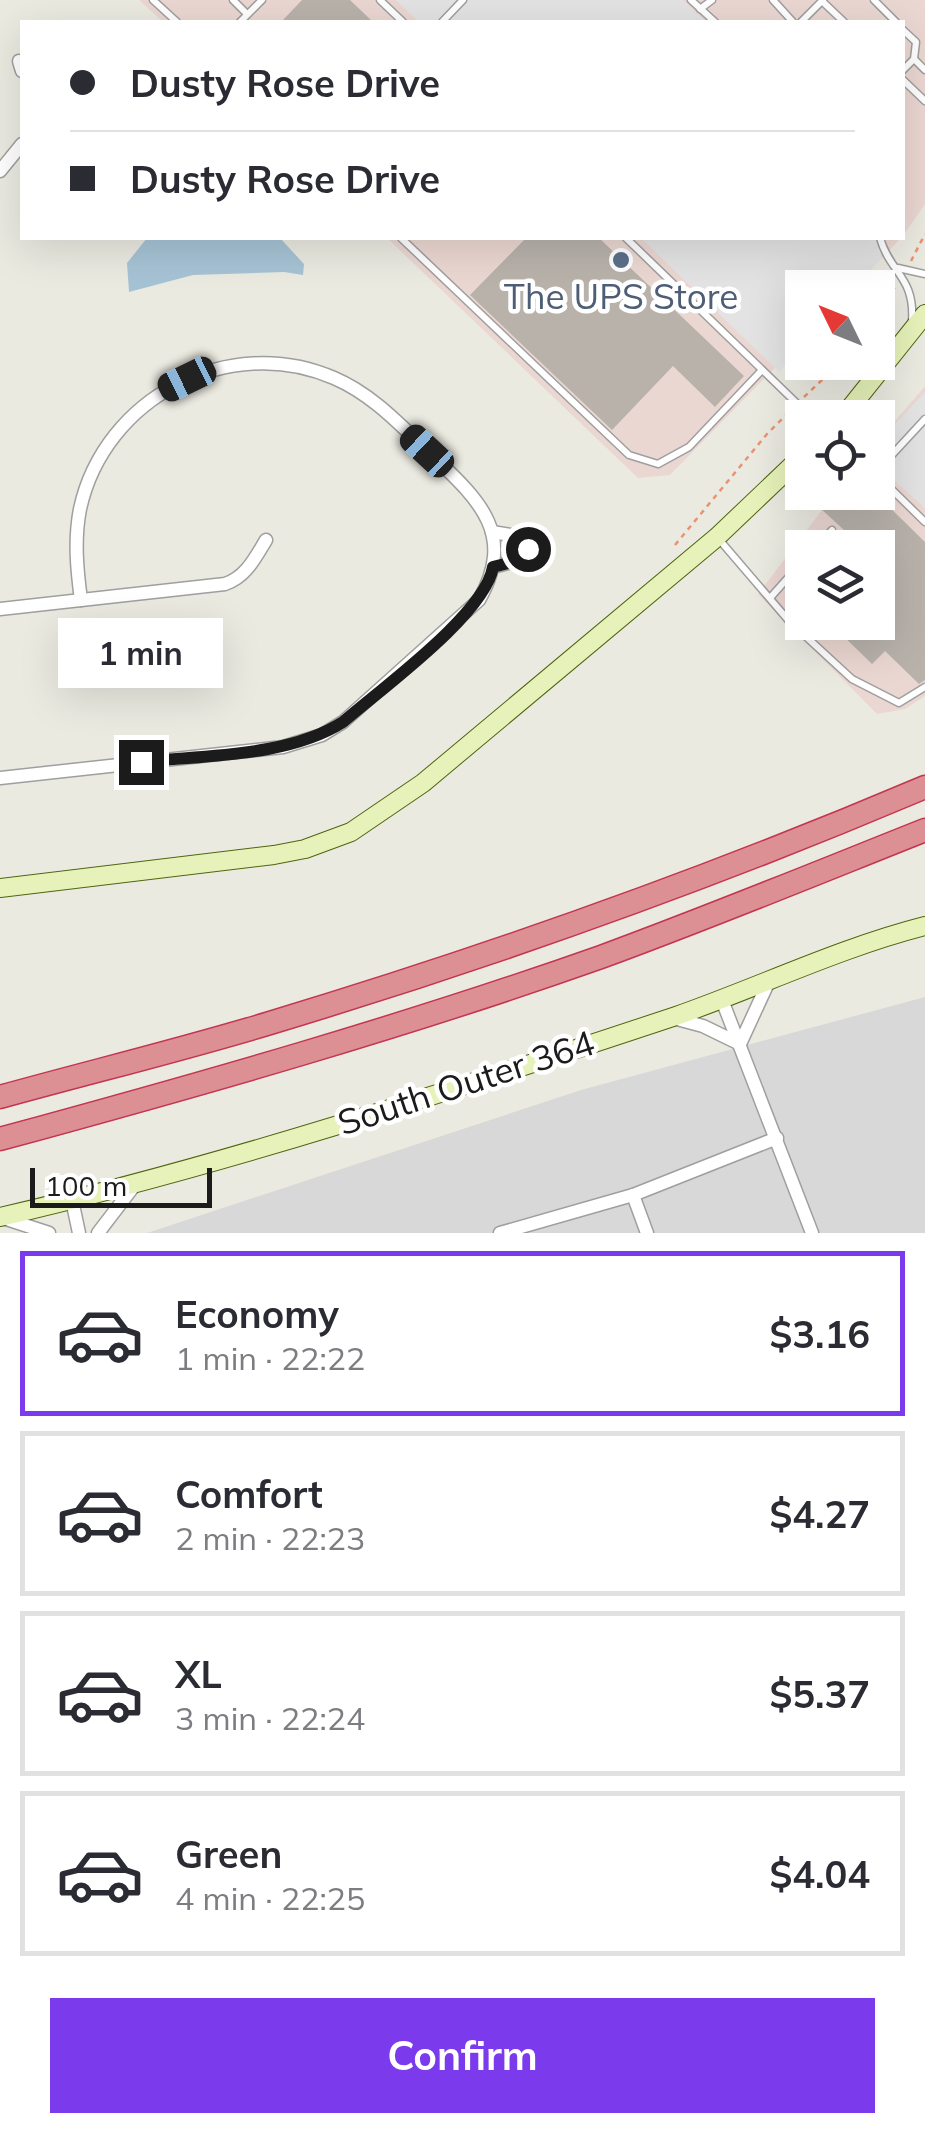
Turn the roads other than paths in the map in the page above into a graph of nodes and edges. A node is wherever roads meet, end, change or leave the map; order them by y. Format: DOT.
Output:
graph roads {
  1 [pos="153,0"];
  2 [pos="233,0"];
  3 [pos="262,0"];
  4 [pos="380,0"];
  5 [pos="464,0"];
  6 [pos="691,0"];
  7 [pos="712,0"];
  8 [pos="773,0"];
  9 [pos="822,0"];
  10 [pos="874,0"];
  11 [pos="700,9"];
  12 [pos="247,14"];
  13 [pos="175,20"];
  14 [pos="242,20"];
  15 [pos="401,20"];
  16 [pos="444,20"];
  17 [pos="714,20"];
  18 [pos="791,20"];
  19 [pos="803,20"];
  20 [pos="842,20"];
  21 [pos="894,20"];
  22 [pos="905,32"];
  23 [pos="914,59"];
  24 [pos="905,68"];
  25 [pos="925,70"];
  26 [pos="905,82"];
  27 [pos="925,101"];
  28 [pos="20,146"];
  29 [pos="0,171"];
  30 [pos="403,240"];
  31 [pos="628,240"];
  32 [pos="881,240"];
  33 [pos="898,268"];
  34 [pos="925,274"];
  35 [pos="925,314"];
  36 [pos="918,333"];
  37 [pos="762,370"];
  38 [pos="793,400"];
  39 [pos="858,400"];
  40 [pos="925,419"];
  41 [pos="895,453"];
  42 [pos="785,472"];
  43 [pos="895,490"];
  44 [pos="925,522"];
  45 [pos="492,532"];
  46 [pos="717,537"];
  47 [pos="266,540"];
  48 [pos="493,567"];
  49 [pos="785,581"];
  50 [pos="770,598"];
  51 [pos="81,600"];
  52 [pos="0,609"];
  53 [pos="925,688"];
  54 [pos="0,778"];
  55 [pos="925,784"];
  56 [pos="925,830"];
  57 [pos="0,888"];
  58 [pos="925,926"];
  59 [pos="769,981"];
  60 [pos="722,1000"];
  61 [pos="670,1018"];
  62 [pos="740,1044"];
  63 [pos="0,1097"];
  64 [pos="777,1138"];
  65 [pos="0,1139"];
  66 [pos="136,1182"];
  67 [pos="634,1194"];
  68 [pos="72,1200"];
  69 [pos="0,1217"];
  70 [pos="49,1233"];
  71 [pos="79,1233"];
  72 [pos="98,1233"];
  73 [pos="500,1233"];
  74 [pos="647,1233"];
  75 [pos="812,1233"];
  1 -- 13 [label="lane"];
  2 -- 12 [label="lane"];
  3 -- 12 [label="lane"];
  4 -- 15 [label="lane"];
  5 -- 16 [label="lane"];
  6 -- 11 [label="lane"];
  7 -- 11 [label="lane"];
  8 -- 18 [label="lane"];
  9 -- 19 [label="lane"];
  9 -- 20 [label="lane"];
  10 -- 21 [label="lane"];
  11 -- 17 [label="lane"];
  12 -- 14 [label="lane"];
  22 -- 23 [label="lane"];
  23 -- 24 [label="lane"];
  23 -- 25 [label="lane"];
  26 -- 27 [label="lane"];
  28 -- 29 [label="street"];
  30 -- 37 [label="lane"];
  31 -- 37 [label="lane"];
  32 -- 33 [label="lane"];
  33 -- 34 [label="lane"];
  33 -- 36 [label="lane"];
  35 -- 36 [label="main road"];
  36 -- 39 [label="main road"];
  37 -- 38 [label="lane"];
  40 -- 41 [label="lane"];
  42 -- 46 [label="main road"];
  43 -- 44 [label="lane"];
  45 -- 48 [label="street"];
  45 -- 48 [label="street"];
  45 -- 51 [label="street"];
  46 -- 50 [label="lane"];
  46 -- 57 [label="main road"];
  47 -- 51 [label="street"];
  48 -- 54 [label="street"];
  49 -- 50 [label="lane"];
  50 -- 53 [label="lane"];
  51 -- 52 [label="street"];
  55 -- 63 [label="highway"];
  56 -- 65 [label="highway"];
  58 -- 59 [label="main road, South Outer 364"];
  59 -- 60 [label="main road, South Outer 364"];
  59 -- 62 [label="street"];
  60 -- 61 [label="main road, South Outer 364"];
  60 -- 62 [label="street"];
  61 -- 62 [label="street"];
  61 -- 66 [label="main road, South Outer 364"];
  62 -- 64 [label="street"];
  64 -- 67 [label="street"];
  64 -- 75 [label="street"];
  66 -- 68 [label="main road, South Outer 364"];
  66 -- 72 [label="street"];
  67 -- 73 [label="street"];
  67 -- 74 [label="street"];
  68 -- 69 [label="main road, South Outer 364"];
  68 -- 71 [label="street"];
  69 -- 70 [label="street"];
}
